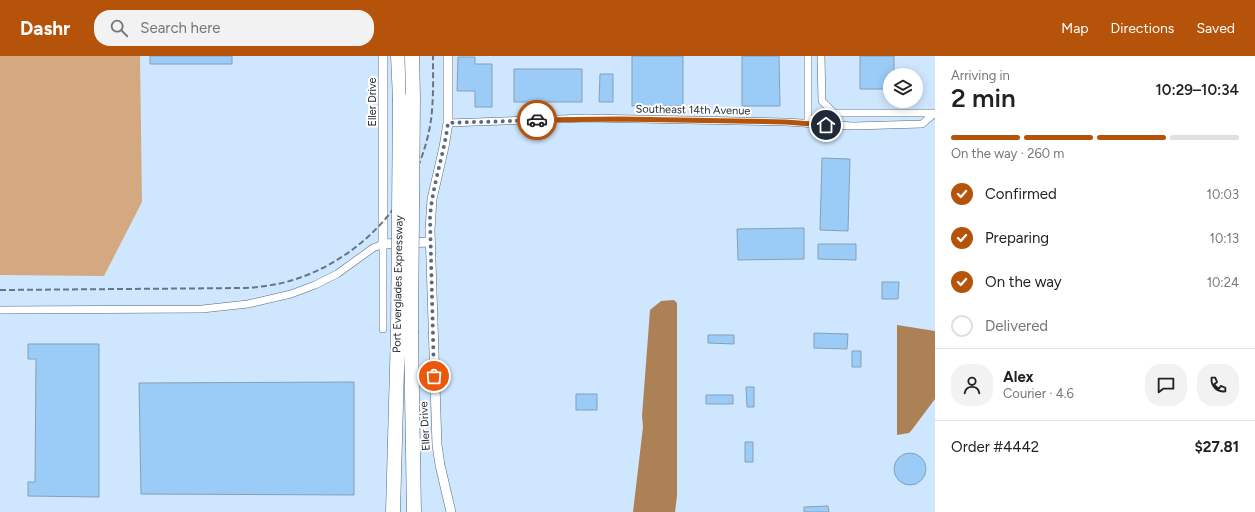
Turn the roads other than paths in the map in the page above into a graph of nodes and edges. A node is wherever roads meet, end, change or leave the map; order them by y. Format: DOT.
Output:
graph roads {
  1 [pos="383,56"];
  2 [pos="398,56"];
  3 [pos="412,56"];
  4 [pos="448,56"];
  5 [pos="808,56"];
  6 [pos="821,56"];
  7 [pos="934,113"];
  8 [pos="448,123"];
  9 [pos="808,124"];
  10 [pos="430,242"];
  11 [pos="383,244"];
  12 [pos="0,310"];
  13 [pos="383,329"];
  14 [pos="404,333"];
  15 [pos="393,512"];
  16 [pos="414,512"];
  17 [pos="451,512"];
  1 -- 11 [label="street, Eller Drive"];
  2 -- 14 [label="highway, Port Everglades Expressway, bridge"];
  3 -- 14 [label="highway, Port Everglades Expressway, bridge"];
  4 -- 8 [label="street, Eller Drive"];
  5 -- 9 [label="street"];
  6 -- 7 [label="street, Southeast 14th Avenue"];
  7 -- 9 [label="street, Southeast 14th Avenue"];
  8 -- 9 [label="street, Southeast 14th Avenue"];
  8 -- 10 [label="street, Eller Drive"];
  10 -- 11 [label="street"];
  10 -- 17 [label="street, Eller Drive"];
  11 -- 12 [label="street"];
  11 -- 13 [label="street, Eller Drive"];
  14 -- 15 [label="highway, Port Everglades Expressway"];
  14 -- 16 [label="highway, Port Everglades Expressway"];
}
